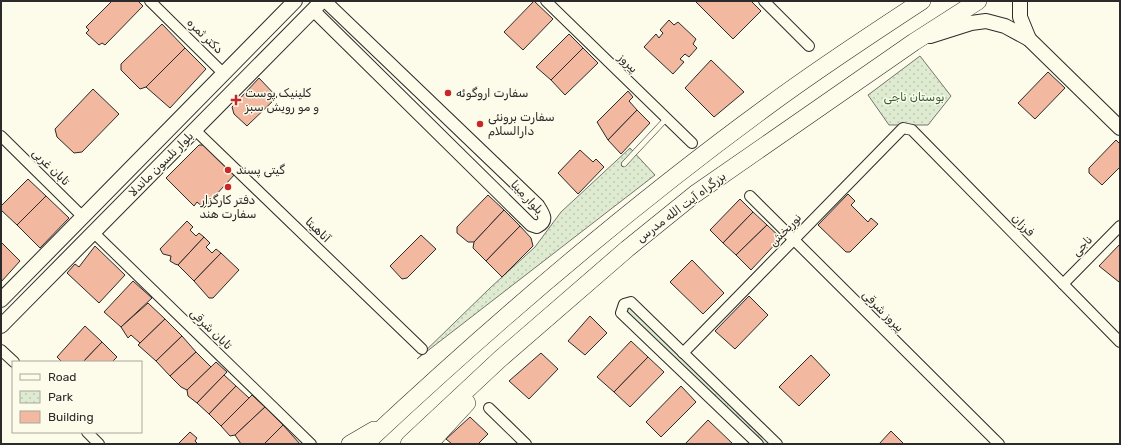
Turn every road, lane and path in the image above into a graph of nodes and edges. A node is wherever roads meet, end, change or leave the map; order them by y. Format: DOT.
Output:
graph roads {
  1 [pos="150,1"];
  2 [pos="325,1"];
  3 [pos="546,1"];
  4 [pos="764,1"];
  5 [pos="922,1"];
  6 [pos="978,1"];
  7 [pos="1020,1"];
  8 [pos="293,2"];
  9 [pos="317,6"];
  10 [pos="336,11"];
  11 [pos="325,22"];
  12 [pos="1029,39"];
  13 [pos="914,42"];
  14 [pos="809,46"];
  15 [pos="224,74"];
  16 [pos="667,118"];
  17 [pos="907,128"];
  18 [pos="1120,128"];
  19 [pos="195,130"];
  20 [pos="1,136"];
  21 [pos="692,143"];
  22 [pos="624,164"];
  23 [pos="750,196"];
  24 [pos="83,217"];
  25 [pos="1120,226"];
  26 [pos="94,232"];
  27 [pos="793,240"];
  28 [pos="1063,284"];
  29 [pos="1,300"];
  30 [pos="1,326"];
  31 [pos="1120,342"];
  32 [pos="422,349"];
  33 [pos="1,350"];
  34 [pos="683,353"];
  35 [pos="500,359"];
  36 [pos="13,361"];
  37 [pos="489,408"];
  38 [pos="390,421"];
  39 [pos="88,433"];
  40 [pos="99,444"];
  41 [pos="311,444"];
  42 [pos="350,444"];
  43 [pos="365,444"];
  44 [pos="409,444"];
  45 [pos="429,444"];
  46 [pos="526,444"];
  47 [pos="758,444"];
  48 [pos="777,444"];
  49 [pos="999,444"];
  1 -- 15 [label="street, دکتر ثمره"];
  2 -- 10 [label="street, بلوار مینا"];
  3 -- 16 [label="street, پیروز"];
  4 -- 14 [label="street"];
  5 -- 38 [label="highway"];
  6 -- 13 [label="highway, بزرگراه آیت الله مدرس"];
  7 -- 12 [label="main road"];
  8 -- 15 [label="main road, بلوار نلسون ماندلا"];
  9 -- 11 [label="street, بلوار مینا"];
  9 -- 19 [label="main road, بلوار نلسون ماندلا"];
  10 -- 11 [label="street"];
  10 -- 11 [label="street, بلوار مینا"];
  12 -- 13 [label="main road"];
  12 -- 18 [label="main road"];
  13 -- 35 [label="highway, بزرگراه آیت الله مدرس"];
  15 -- 24 [label="main road, بلوار نلسون ماندلا"];
  16 -- 21 [label="street, پیروز"];
  16 -- 22 [label="lane"];
  17 -- 27 [label="street, نوربخش"];
  17 -- 28 [label="street, فرزان"];
  19 -- 26 [label="main road, بلوار نلسون ماندلا"];
  19 -- 32 [label="street, آناهیتا"];
  20 -- 24 [label="street, تابان غربی"];
  23 -- 27 [label="street, پیروز شرقی"];
  24 -- 29 [label="main road, بلوار نلسون ماندلا"];
  25 -- 28 [label="street, ناجی"];
  26 -- 30 [label="main road, بلوار نلسون ماندلا"];
  26 -- 41 [label="street, تابان شرقی"];
  27 -- 34 [label="street, نوربخش"];
  27 -- 49 [label="street, پیروز شرقی"];
  28 -- 31 [label="street, فرزان"];
  33 -- 36 [label="street"];
  34 -- 47 [label="street"];
  34 -- 48 [label="street"];
  35 -- 44 [label="highway, بزرگراه آیت الله مدرس"];
  35 -- 45 [label="highway"];
  37 -- 46 [label="street"];
  38 -- 42 [label="highway"];
  38 -- 43 [label="highway"];
  39 -- 40 [label="street"];
}
